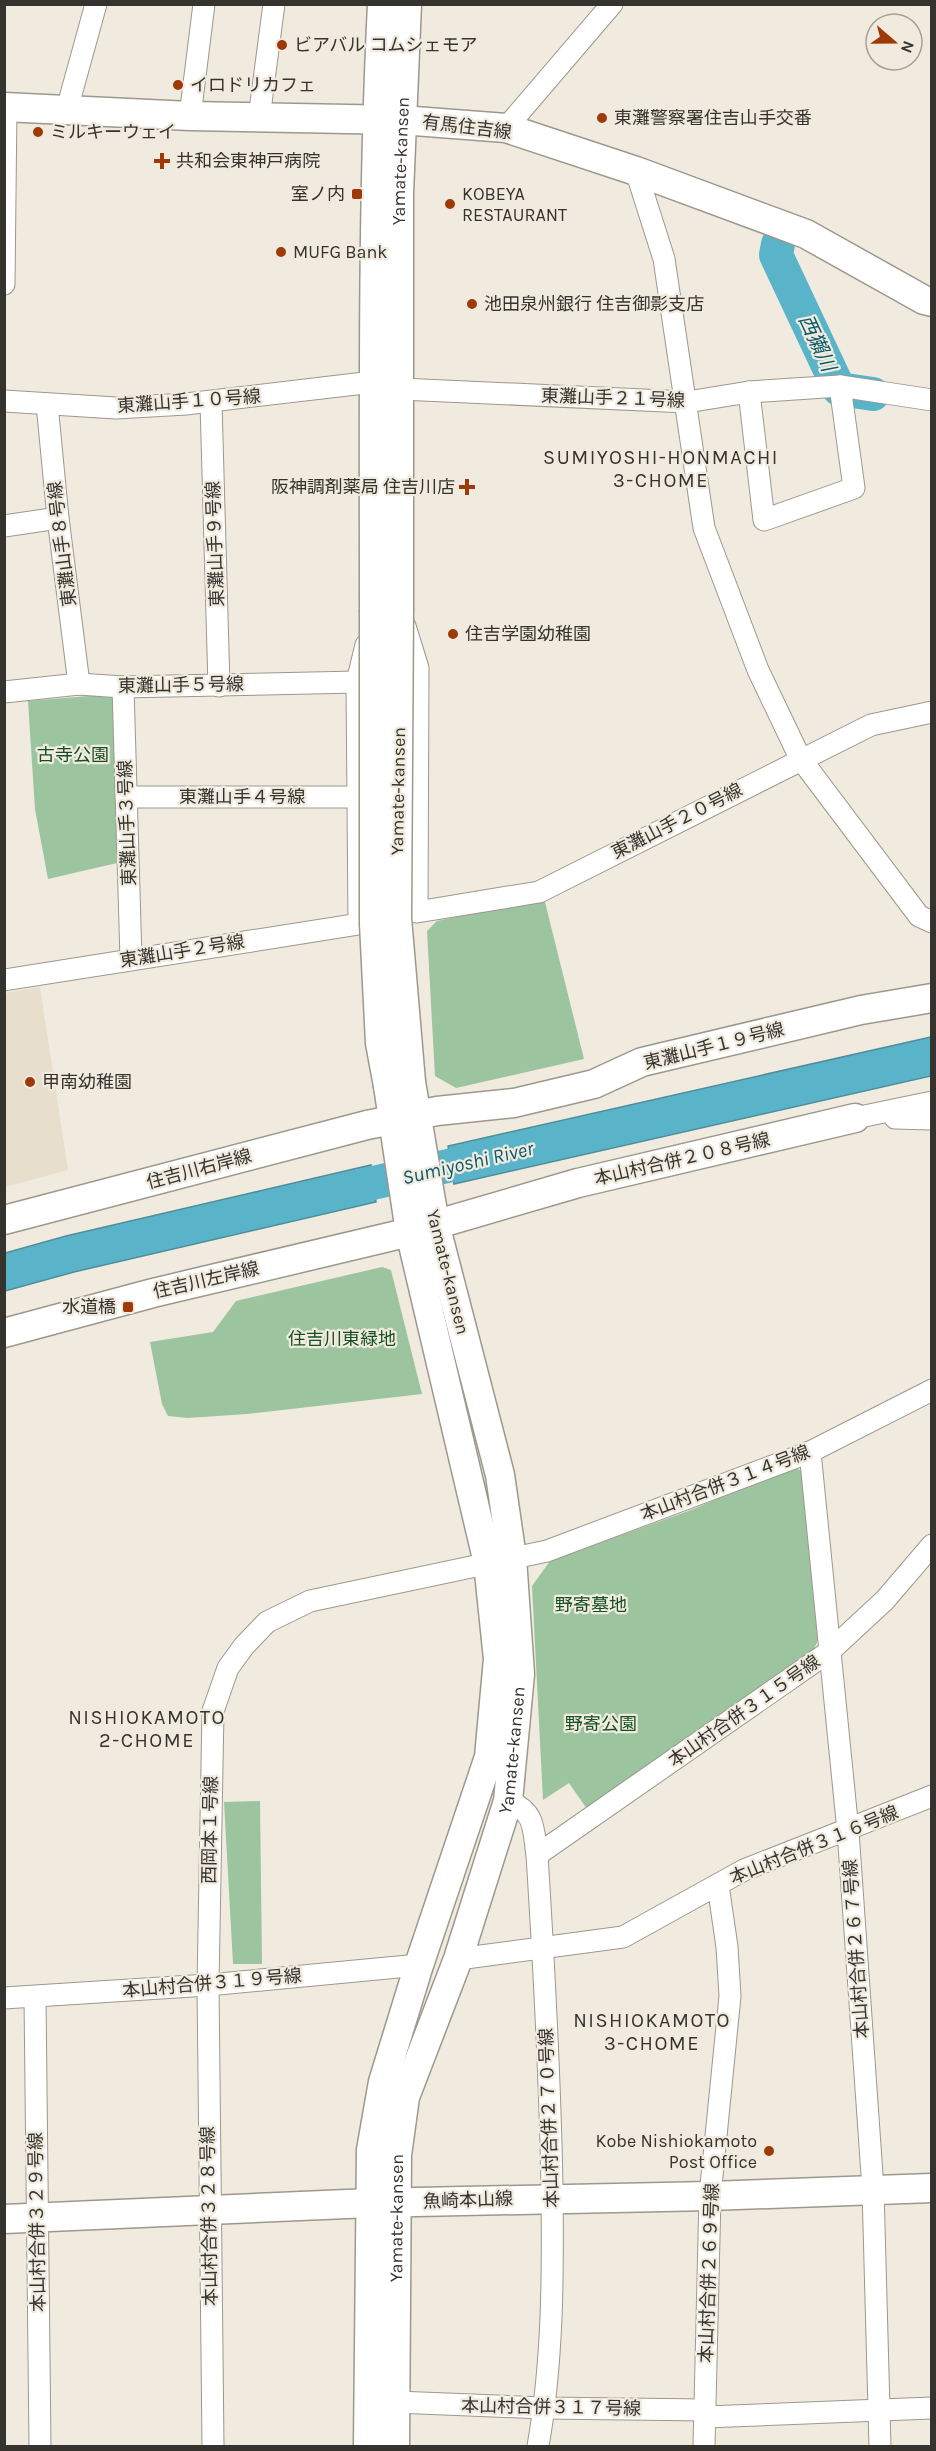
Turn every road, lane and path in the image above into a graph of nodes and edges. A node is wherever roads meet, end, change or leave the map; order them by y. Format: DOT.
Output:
graph roads {
  1 [pos="96,4"];
  2 [pos="204,4"];
  3 [pos="274,4"];
  4 [pos="612,4"];
  5 [pos="392,5"];
  6 [pos="5,107"];
  7 [pos="67,109"];
  8 [pos="190,116"];
  9 [pos="258,118"];
  10 [pos="389,120"];
  11 [pos="506,128"];
  12 [pos="636,171"];
  13 [pos="5,250"];
  14 [pos="4,284"];
  15 [pos="932,302"];
  16 [pos="373,382"];
  17 [pos="840,386"];
  18 [pos="401,389"];
  19 [pos="749,392"];
  20 [pos="932,400"];
  21 [pos="4,401"];
  22 [pos="687,402"];
  23 [pos="211,403"];
  24 [pos="47,404"];
  25 [pos="58,518"];
  26 [pos="4,526"];
  27 [pos="386,609"];
  28 [pos="357,682"];
  29 [pos="79,684"];
  30 [pos="219,686"];
  31 [pos="123,687"];
  32 [pos="4,692"];
  33 [pos="932,712"];
  34 [pos="800,758"];
  35 [pos="126,797"];
  36 [pos="358,797"];
  37 [pos="932,922"];
  38 [pos="131,959"];
  39 [pos="4,980"];
  40 [pos="932,998"];
  41 [pos="932,1102"];
  42 [pos="855,1118"];
  43 [pos="932,1119"];
  44 [pos="406,1129"];
  45 [pos="4,1220"];
  46 [pos="422,1228"];
  47 [pos="4,1333"];
  48 [pos="932,1390"];
  49 [pos="810,1452"];
  50 [pos="932,1545"];
  51 [pos="500,1560"];
  52 [pos="830,1651"];
  53 [pos="932,1796"];
  54 [pos="508,1801"];
  55 [pos="848,1831"];
  56 [pos="537,1855"];
  57 [pos="718,1885"];
  58 [pos="543,1949"];
  59 [pos="458,1959"];
  60 [pos="419,1965"];
  61 [pos="208,1985"];
  62 [pos="35,1997"];
  63 [pos="4,1998"];
  64 [pos="932,2188"];
  65 [pos="873,2189"];
  66 [pos="710,2196"];
  67 [pos="552,2198"];
  68 [pos="383,2203"];
  69 [pos="209,2211"];
  70 [pos="36,2217"];
  71 [pos="4,2219"];
  72 [pos="396,2402"];
  73 [pos="544,2408"];
  74 [pos="932,2408"];
  75 [pos="877,2411"];
  76 [pos="706,2413"];
  77 [pos="40,2446"];
  78 [pos="213,2446"];
  79 [pos="368,2446"];
  80 [pos="395,2446"];
  81 [pos="537,2446"];
  82 [pos="704,2446"];
  83 [pos="880,2446"];
  1 -- 7 [label="street"];
  2 -- 8 [label="street"];
  3 -- 9 [label="street"];
  4 -- 11 [label="street"];
  5 -- 10 [label="street, Yamate-kansen"];
  6 -- 7 [label="street, 有馬住吉線"];
  6 -- 13 [label="street"];
  7 -- 8 [label="street, 有馬住吉線"];
  8 -- 9 [label="street, 有馬住吉線"];
  9 -- 10 [label="street, 有馬住吉線"];
  10 -- 11 [label="street, 有馬住吉線"];
  10 -- 16 [label="street, Yamate-kansen"];
  10 -- 18 [label="street, Yamate-kansen"];
  11 -- 12 [label="street, 有馬住吉線"];
  12 -- 15 [label="street, 有馬住吉線"];
  12 -- 22 [label="street"];
  13 -- 14 [label="street"];
  16 -- 23 [label="street, 東灘山手１０号線"];
  16 -- 27 [label="street, Yamate-kansen"];
  17 -- 19 [label="street, 東灘山手２１号線"];
  17 -- 19 [label="street"];
  17 -- 20 [label="street, 東灘山手２１号線"];
  18 -- 22 [label="street, 東灘山手２１号線"];
  18 -- 27 [label="street, Yamate-kansen"];
  19 -- 22 [label="street, 東灘山手２１号線"];
  21 -- 24 [label="street, 東灘山手１０号線"];
  22 -- 34 [label="street"];
  23 -- 24 [label="street, 東灘山手１０号線"];
  23 -- 30 [label="street, 東灘山手９号線"];
  24 -- 25 [label="street, 東灘山手８号線"];
  25 -- 26 [label="street"];
  25 -- 29 [label="street, 東灘山手８号線"];
  27 -- 28 [label="street"];
  27 -- 34 [label="street, 東灘山手２０号線"];
  27 -- 44 [label="street, Yamate-kansen, bridge"];
  28 -- 30 [label="street, 東灘山手５号線"];
  28 -- 36 [label="street"];
  29 -- 31 [label="street, 東灘山手５号線"];
  29 -- 32 [label="street, 東灘山手５号線"];
  30 -- 31 [label="street, 東灘山手５号線"];
  31 -- 35 [label="street, 東灘山手３号線"];
  33 -- 34 [label="street, 東灘山手２０号線"];
  34 -- 37 [label="street"];
  35 -- 36 [label="street, 東灘山手４号線"];
  35 -- 38 [label="street, 東灘山手３号線"];
  36 -- 38 [label="street, 東灘山手２号線"];
  38 -- 39 [label="street, 東灘山手２号線"];
  40 -- 44 [label="street, 東灘山手１９号線"];
  41 -- 42 [label="street, 本山村合併２０８号線"];
  42 -- 43 [label="street"];
  42 -- 46 [label="street, 本山村合併２０８号線"];
  44 -- 45 [label="street, 住吉川右岸線"];
  44 -- 46 [label="street, Yamate-kansen"];
  46 -- 47 [label="street, 住吉川左岸線"];
  46 -- 51 [label="street, Yamate-kansen"];
  48 -- 49 [label="street, 本山村合併３１４号線"];
  49 -- 51 [label="street, 本山村合併３１４号線"];
  49 -- 52 [label="street, 本山村合併２６７号線"];
  50 -- 52 [label="street, 本山村合併３１５号線"];
  51 -- 54 [label="street, Yamate-kansen"];
  51 -- 60 [label="street, Yamate-kansen"];
  51 -- 61 [label="street, 西岡本１号線"];
  52 -- 55 [label="street, 本山村合併２６７号線"];
  52 -- 56 [label="street, 本山村合併３１５号線"];
  53 -- 55 [label="street, 本山村合併３１６号線"];
  54 -- 56 [label="street, 本山村合併２７０号線"];
  54 -- 59 [label="street, Yamate-kansen"];
  55 -- 57 [label="street, 本山村合併３１６号線"];
  55 -- 65 [label="street, 本山村合併２６７号線"];
  56 -- 58 [label="street, 本山村合併２７０号線"];
  57 -- 58 [label="street, 本山村合併３１６号線"];
  57 -- 66 [label="street, 本山村合併２６９号線"];
  58 -- 59 [label="street, 本山村合併３１６号線"];
  58 -- 67 [label="street, 本山村合併２７０号線"];
  59 -- 68 [label="street, Yamate-kansen"];
  60 -- 61 [label="street, 本山村合併３１９号線"];
  60 -- 68 [label="street, Yamate-kansen"];
  61 -- 62 [label="street, 本山村合併３１９号線"];
  61 -- 69 [label="street, 本山村合併３２８号線"];
  62 -- 63 [label="street, 本山村合併３１９号線"];
  62 -- 70 [label="street, 本山村合併３２９号線"];
  64 -- 65 [label="street, 魚崎本山線"];
  65 -- 66 [label="street, 魚崎本山線"];
  65 -- 75 [label="street, 本山村合併２６７号線"];
  66 -- 67 [label="street, 魚崎本山線"];
  66 -- 76 [label="street, 本山村合併２６９号線"];
  67 -- 68 [label="street, 魚崎本山線"];
  67 -- 73 [label="street, 本山村合併２７０号線"];
  68 -- 69 [label="street, 魚崎本山線"];
  68 -- 72 [label="street, Yamate-kansen"];
  68 -- 79 [label="street, Yamate-kansen"];
  69 -- 70 [label="street, 魚崎本山線"];
  69 -- 78 [label="street, 本山村合併３２８号線"];
  70 -- 71 [label="street, 魚崎本山線"];
  70 -- 77 [label="street, 本山村合併３２９号線"];
  72 -- 73 [label="street, 本山村合併３１７号線"];
  72 -- 80 [label="street, Yamate-kansen"];
  73 -- 76 [label="street, 本山村合併３１７号線"];
  73 -- 81 [label="street, 本山村合併２７０号線"];
  74 -- 75 [label="street, 本山村合併３１７号線"];
  75 -- 76 [label="street, 本山村合併３１７号線"];
  75 -- 83 [label="street, 本山村合併２６７号線"];
  76 -- 82 [label="street, 本山村合併２６９号線"];
}
